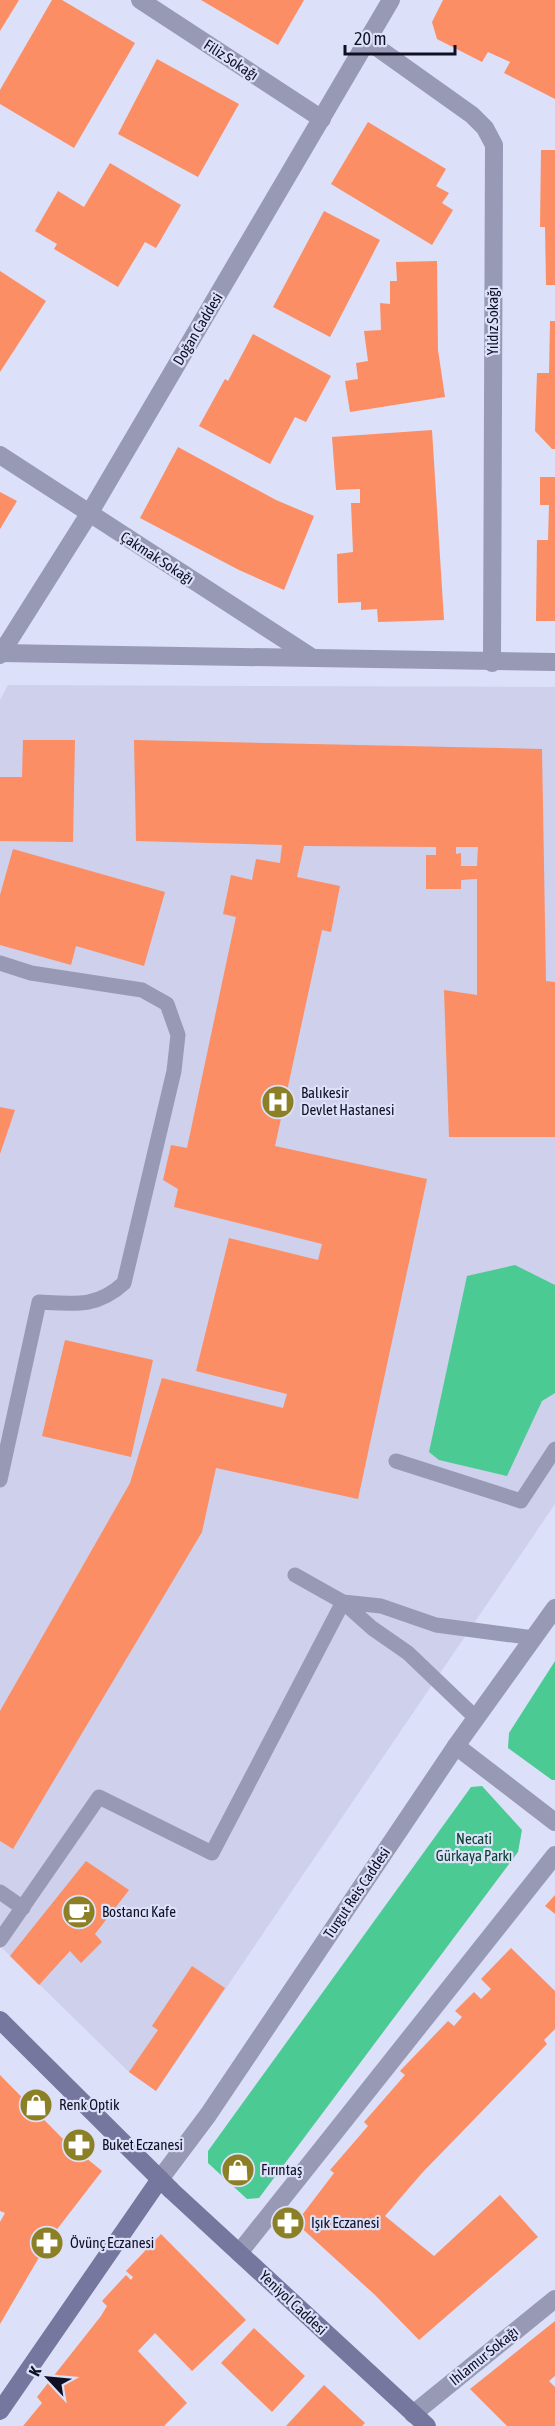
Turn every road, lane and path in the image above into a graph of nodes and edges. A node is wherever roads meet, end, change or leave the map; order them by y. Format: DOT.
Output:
graph roads {
  1 [pos="140,0"];
  2 [pos="391,0"];
  3 [pos="368,41"];
  4 [pos="322,119"];
  5 [pos="0,455"];
  6 [pos="89,514"];
  7 [pos="1,654"];
  8 [pos="315,659"];
  9 [pos="555,662"];
  10 [pos="492,663"];
  11 [pos="0,963"];
  12 [pos="555,1449"];
  13 [pos="396,1461"];
  14 [pos="0,1480"];
  15 [pos="295,1575"];
  16 [pos="343,1602"];
  17 [pos="555,1608"];
  18 [pos="534,1638"];
  19 [pos="476,1718"];
  20 [pos="456,1746"];
  21 [pos="554,1818"];
  22 [pos="555,1855"];
  23 [pos="0,1892"];
  24 [pos="22,1908"];
  25 [pos="0,1940"];
  26 [pos="0,2020"];
  27 [pos="160,2179"];
  28 [pos="239,2253"];
  29 [pos="555,2299"];
  30 [pos="2,2404"];
  31 [pos="420,2420"];
  1 -- 4 [label="street, Filiz Sokağı"];
  2 -- 3 [label="street, Doğan Caddesi"];
  3 -- 4 [label="street, Doğan Caddesi"];
  3 -- 10 [label="street, Yıldız Sokağı"];
  4 -- 6 [label="street, Doğan Caddesi"];
  5 -- 6 [label="street, Çakmak Sokağı"];
  6 -- 7 [label="street, Doğan Caddesi"];
  6 -- 8 [label="street, Çakmak Sokağı"];
  7 -- 8 [label="street"];
  8 -- 10 [label="street"];
  9 -- 10 [label="street"];
  11 -- 14 [label="lane"];
  12 -- 13 [label="lane"];
  15 -- 16 [label="lane"];
  16 -- 18 [label="lane"];
  16 -- 19 [label="lane"];
  16 -- 24 [label="lane"];
  17 -- 18 [label="street, Turgut Reis Caddesi"];
  18 -- 19 [label="street, Turgut Reis Caddesi"];
  19 -- 20 [label="street, Turgut Reis Caddesi"];
  20 -- 21 [label="street"];
  20 -- 27 [label="street, Turgut Reis Caddesi"];
  22 -- 28 [label="street"];
  23 -- 24 [label="lane"];
  24 -- 25 [label="lane"];
  26 -- 27 [label="main road, Yeniyol Caddesi"];
  27 -- 28 [label="main road, Yeniyol Caddesi"];
  27 -- 30 [label="main road"];
  28 -- 31 [label="main road, Yeniyol Caddesi"];
  29 -- 31 [label="street, Ihlamur Sokağı"];
}
